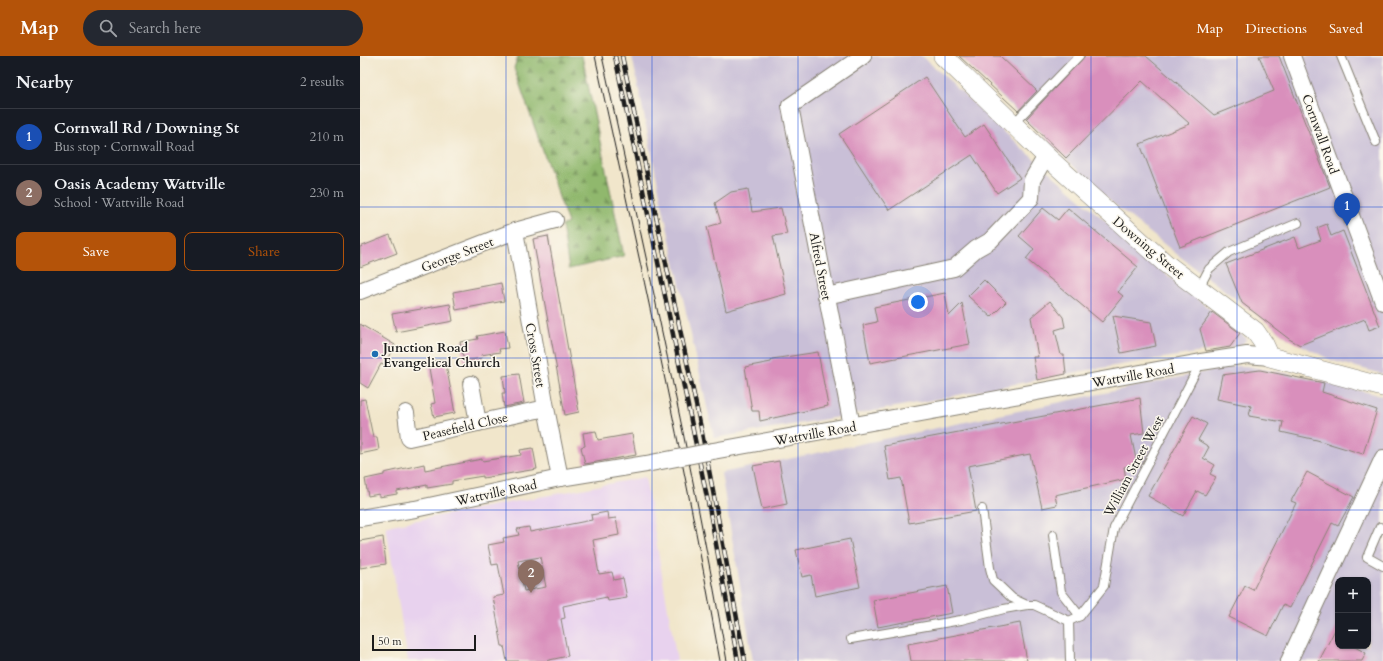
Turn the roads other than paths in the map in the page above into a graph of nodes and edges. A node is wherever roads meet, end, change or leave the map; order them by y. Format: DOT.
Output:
graph roads {
  1 [pos="863,56"];
  2 [pos="943,56"];
  3 [pos="1079,56"];
  4 [pos="1293,56"];
  5 [pos="1341,56"];
  6 [pos="1013,124"];
  7 [pos="1376,142"];
  8 [pos="1046,156"];
  9 [pos="555,220"];
  10 [pos="1298,223"];
  11 [pos="515,231"];
  12 [pos="1199,288"];
  13 [pos="360,292"];
  14 [pos="826,296"];
  15 [pos="1383,302"];
  16 [pos="1270,357"];
  17 [pos="1201,362"];
  18 [pos="471,384"];
  19 [pos="1383,387"];
  20 [pos="546,408"];
  21 [pos="406,413"];
  22 [pos="478,423"];
  23 [pos="852,426"];
  24 [pos="1383,458"];
  25 [pos="560,478"];
  26 [pos="982,509"];
  27 [pos="360,518"];
  28 [pos="1383,529"];
  29 [pos="1053,534"];
  30 [pos="1383,566"];
  31 [pos="1027,605"];
  32 [pos="1080,616"];
  33 [pos="1069,621"];
  34 [pos="851,639"];
  35 [pos="1070,661"];
  36 [pos="1289,661"];
  1 -- 14 [label="street, Alfred Street"];
  2 -- 6 [label="street, Downing Street"];
  3 -- 6 [label="lane"];
  4 -- 15 [label="street, Cornwall Road"];
  5 -- 7 [label="lane"];
  6 -- 8 [label="street, Downing Street"];
  8 -- 12 [label="street, Downing Street"];
  8 -- 14 [label="street"];
  9 -- 11 [label="street, George Street"];
  10 -- 12 [label="lane"];
  11 -- 13 [label="street, George Street"];
  11 -- 20 [label="street, Cross Street"];
  12 -- 16 [label="street, Downing Street"];
  14 -- 23 [label="street, Alfred Street"];
  16 -- 17 [label="street, Wattville Road"];
  16 -- 19 [label="street"];
  17 -- 23 [label="street, Wattville Road"];
  17 -- 32 [label="lane, William Street West"];
  18 -- 22 [label="street"];
  20 -- 22 [label="street, Peasefield Close"];
  20 -- 25 [label="street, Cross Street"];
  21 -- 22 [label="street, Peasefield Close"];
  23 -- 25 [label="street, Wattville Road, bridge"];
  24 -- 36 [label="street"];
  25 -- 27 [label="street, Wattville Road"];
  26 -- 31 [label="lane"];
  28 -- 30 [label="lane"];
  29 -- 32 [label="lane"];
  31 -- 33 [label="lane"];
  31 -- 34 [label="lane"];
  32 -- 33 [label="lane"];
  33 -- 35 [label="lane"];
}
